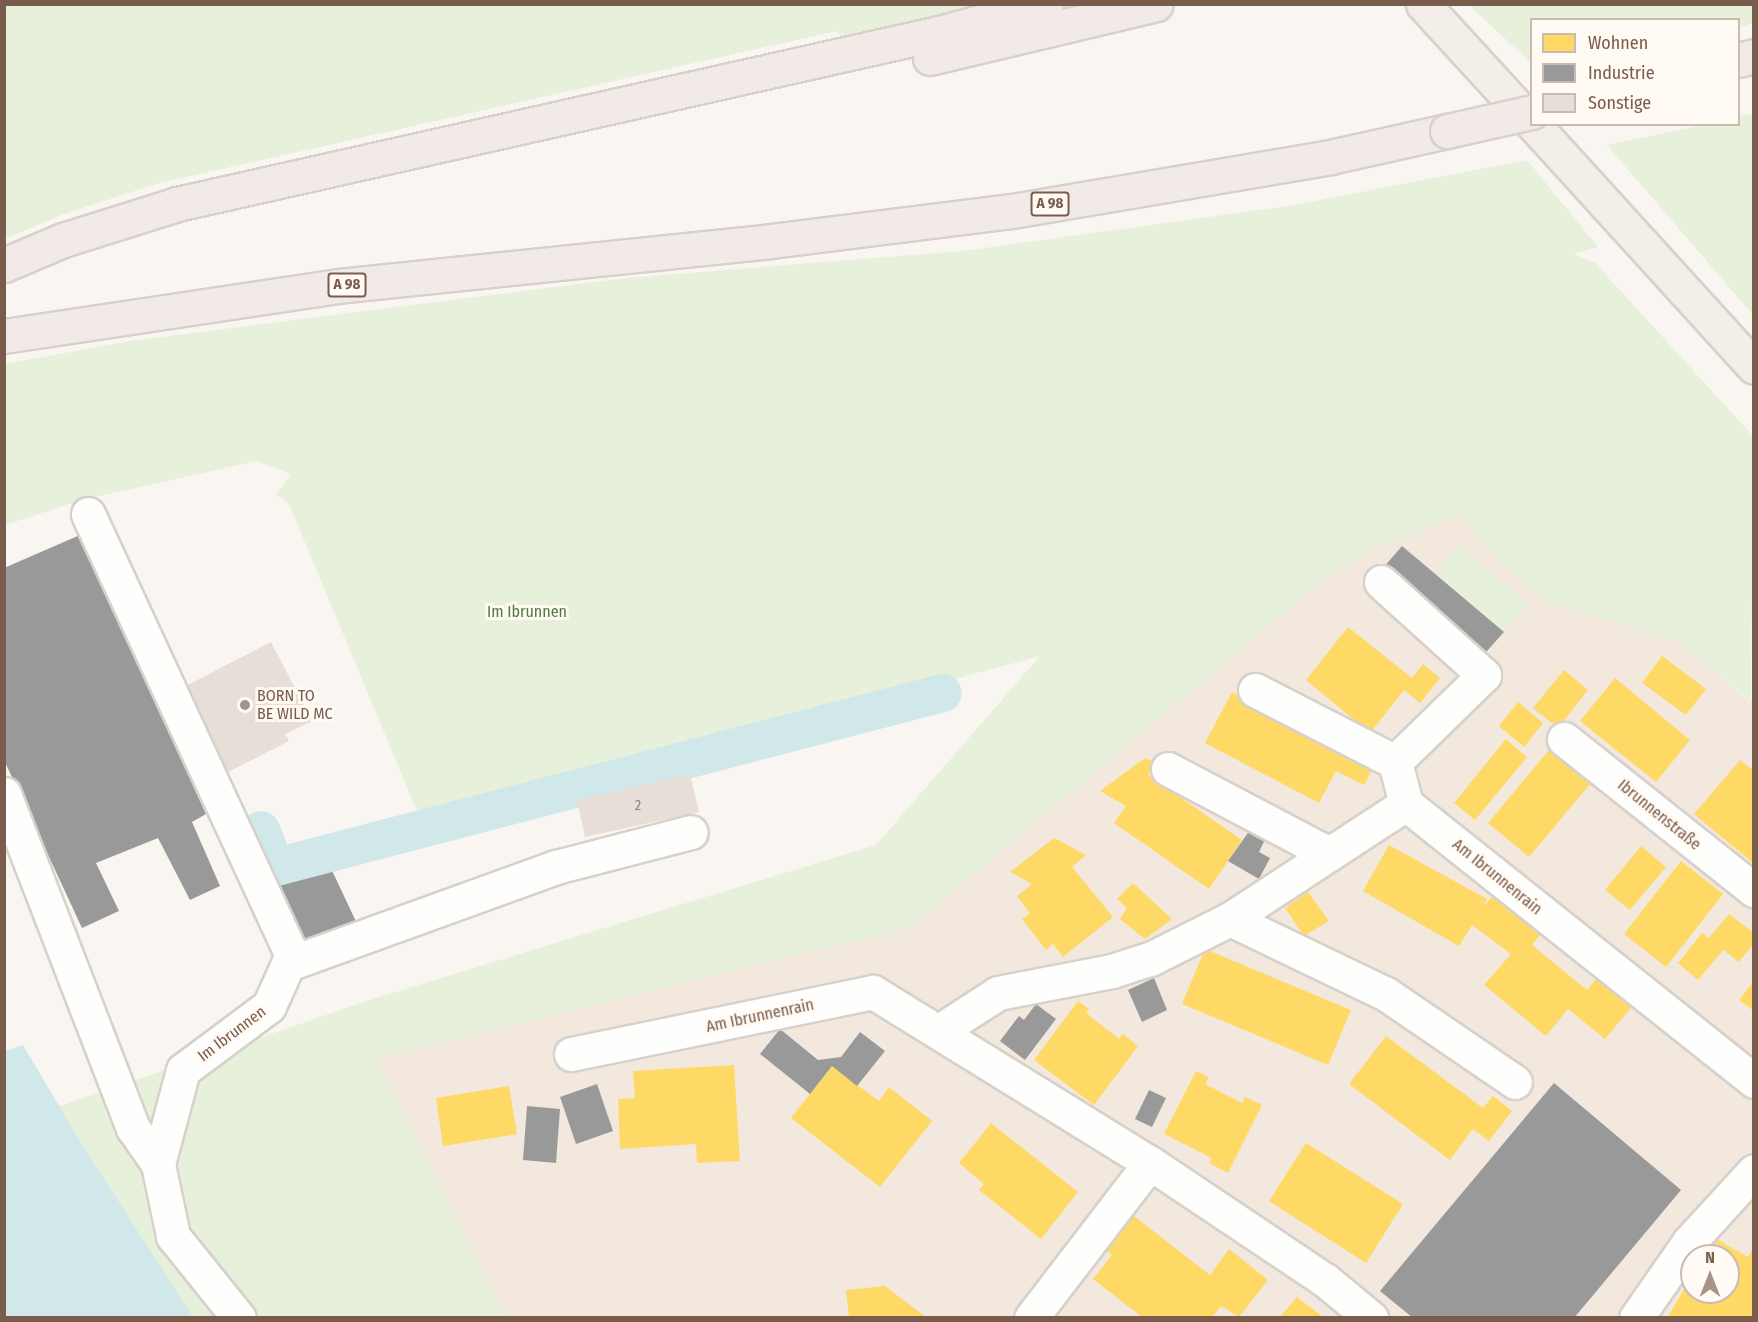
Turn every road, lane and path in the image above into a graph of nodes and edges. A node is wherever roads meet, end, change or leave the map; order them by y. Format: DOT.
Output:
graph roads {
  1 [pos="1046,4"];
  2 [pos="1156,4"];
  3 [pos="1423,4"];
  4 [pos="1530,112"];
  5 [pos="1530,122"];
  6 [pos="1534,126"];
  7 [pos="297,179"];
  8 [pos="4,266"];
  9 [pos="4,336"];
  10 [pos="1754,367"];
  11 [pos="88,514"];
  12 [pos="1382,582"];
  13 [pos="1255,690"];
  14 [pos="1564,739"];
  15 [pos="1395,762"];
  16 [pos="1168,769"];
  17 [pos="4,794"];
  18 [pos="1406,804"];
  19 [pos="691,832"];
  20 [pos="1329,854"];
  21 [pos="1754,890"];
  22 [pos="1230,919"];
  23 [pos="288,964"];
  24 [pos="939,1031"];
  25 [pos="572,1054"];
  26 [pos="1754,1081"];
  27 [pos="1515,1082"];
  28 [pos="1150,1163"];
  29 [pos="158,1164"];
  30 [pos="1748,1186"];
  31 [pos="239,1317"];
  32 [pos="1031,1317"];
  33 [pos="1371,1317"];
  34 [pos="1636,1317"];
  1 -- 7 [label="highway"];
  2 -- 7 [label="highway"];
  3 -- 5 [label="main road"];
  4 -- 9 [label="highway, A 98, bridge"];
  6 -- 10 [label="main road"];
  7 -- 8 [label="highway"];
  11 -- 23 [label="street"];
  12 -- 15 [label="street"];
  13 -- 15 [label="street"];
  14 -- 21 [label="street, Ibrunnenstraße"];
  15 -- 18 [label="street"];
  16 -- 20 [label="street"];
  17 -- 29 [label="street"];
  18 -- 20 [label="street"];
  18 -- 26 [label="street, Am Ibrunnenrain"];
  19 -- 23 [label="street"];
  20 -- 22 [label="street"];
  22 -- 24 [label="street"];
  22 -- 27 [label="street"];
  23 -- 29 [label="street, Im Ibrunnen"];
  24 -- 25 [label="street, Am Ibrunnenrain"];
  24 -- 28 [label="street, Am Ibrunnenrain"];
  28 -- 32 [label="street"];
  28 -- 33 [label="street, Am Ibrunnenrain"];
  29 -- 31 [label="street, Im Ibrunnen"];
  30 -- 34 [label="street"];
}
